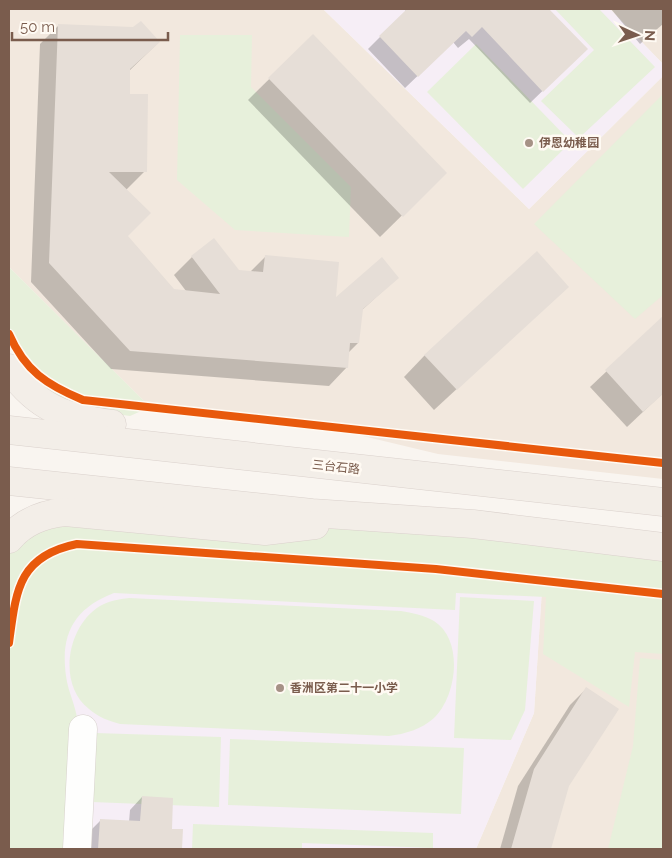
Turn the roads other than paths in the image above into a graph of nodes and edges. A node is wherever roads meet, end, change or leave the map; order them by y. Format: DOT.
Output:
graph roads {
  1 [pos="9,368"];
  2 [pos="9,430"];
  3 [pos="436,478"];
  4 [pos="9,481"];
  5 [pos="663,502"];
  6 [pos="376,518"];
  7 [pos="9,540"];
  8 [pos="663,548"];
  9 [pos="84,729"];
  10 [pos="77,849"];
  1 -- 3 [label="main road"];
  2 -- 3 [label="main road, 三台石路"];
  3 -- 5 [label="main road, 三台石路"];
  4 -- 6 [label="main road"];
  6 -- 7 [label="main road"];
  6 -- 8 [label="main road"];
  9 -- 10 [label="lane"];
}
